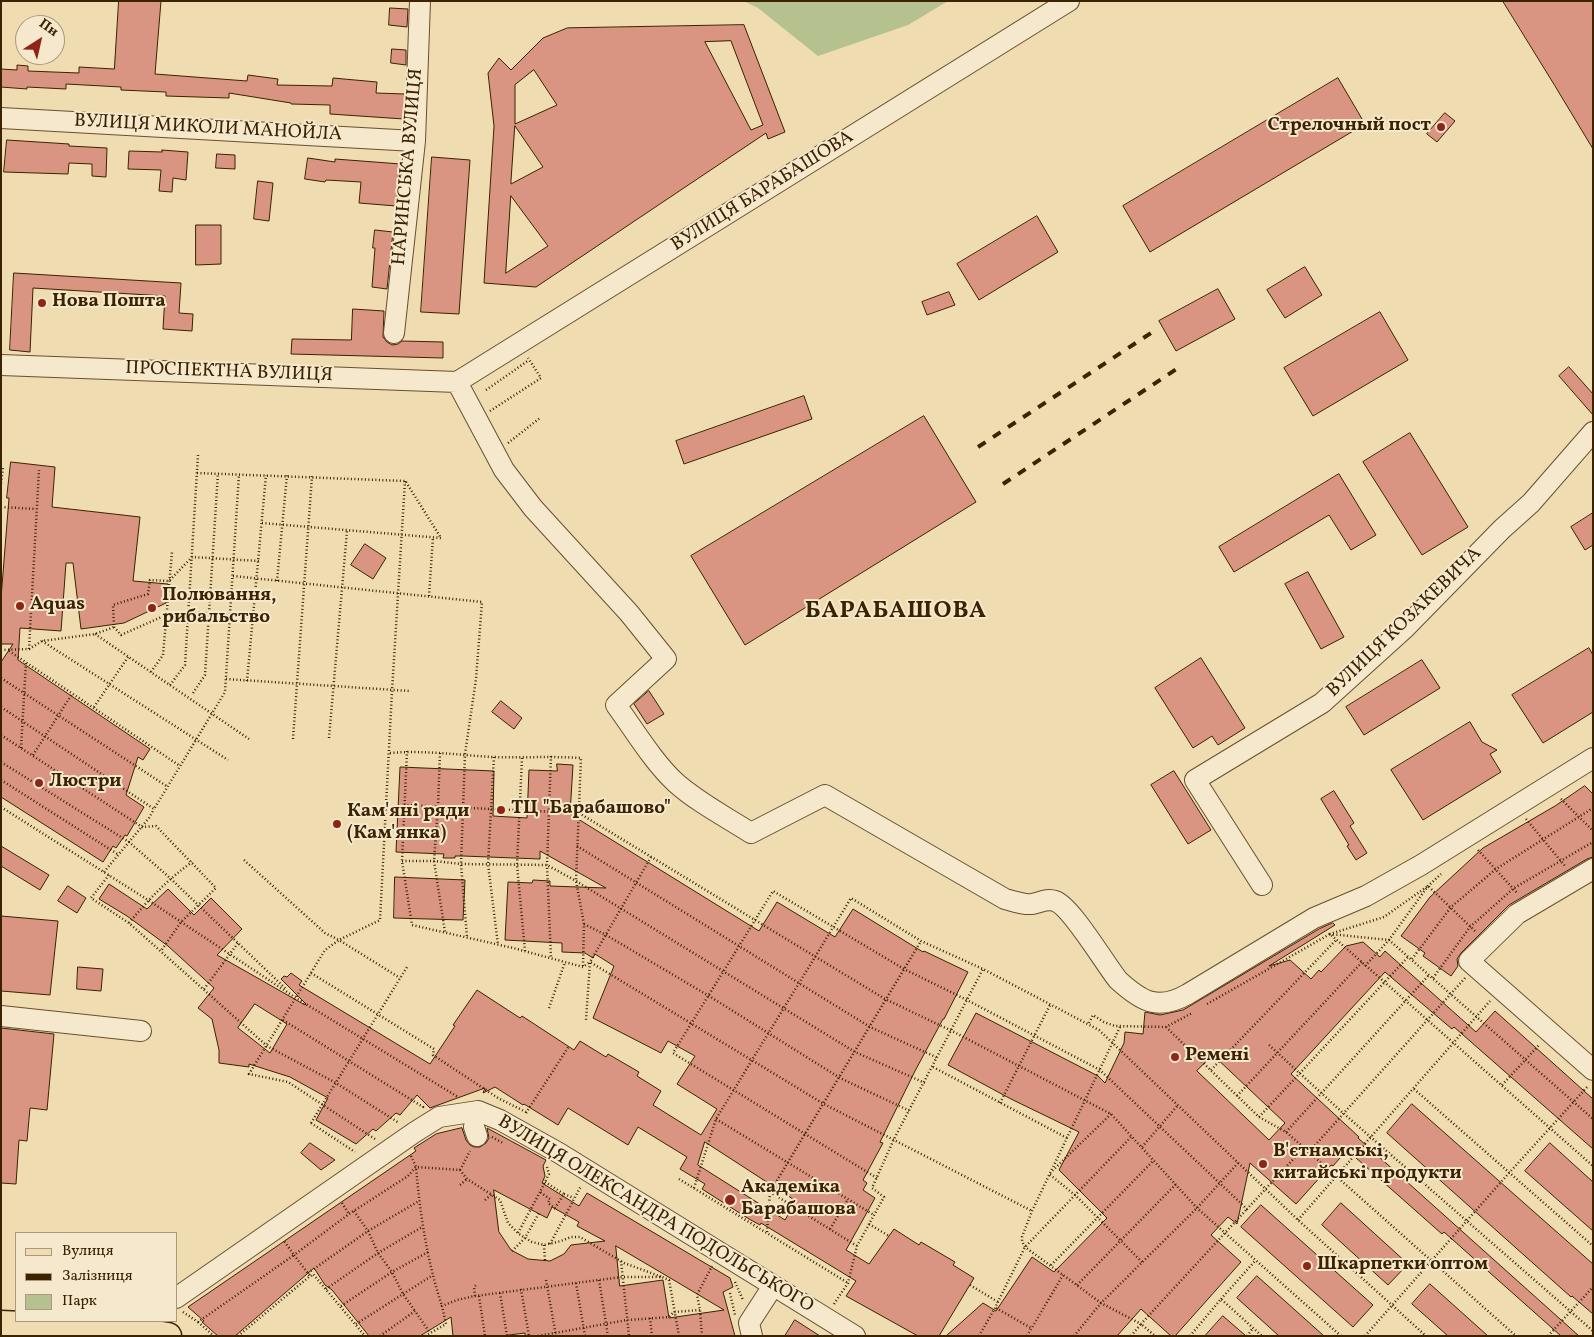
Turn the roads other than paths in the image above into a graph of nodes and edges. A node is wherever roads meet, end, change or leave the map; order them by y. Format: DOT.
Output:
graph roads {
  1 [pos="420,1"];
  2 [pos="1069,1"];
  3 [pos="1,118"];
  4 [pos="415,141"];
  5 [pos="394,333"];
  6 [pos="1,365"];
  7 [pos="457,382"];
  8 [pos="1593,432"];
  9 [pos="1593,758"];
  10 [pos="1593,870"];
  11 [pos="1262,885"];
  12 [pos="1,1016"];
  13 [pos="141,1031"];
  14 [pos="1593,1070"];
  15 [pos="773,1286"];
  16 [pos="178,1297"];
  17 [pos="1,1324"];
  18 [pos="751,1330"];
  19 [pos="149,1331"];
  20 [pos="855,1336"];
  1 -- 4 [label="street, НАРИНСЬКА ВУЛИЦЯ"];
  2 -- 7 [label="street, ВУЛИЦЯ БАРАБАШОВА"];
  3 -- 4 [label="street, ВУЛИЦЯ МИКОЛИ МАНОЙЛА"];
  4 -- 5 [label="street, НАРИНСЬКА ВУЛИЦЯ"];
  6 -- 7 [label="street, ПРОСПЕКТНА ВУЛИЦЯ"];
  7 -- 9 [label="street"];
  8 -- 11 [label="street, ВУЛИЦЯ КОЗАКЕВИЧА"];
  10 -- 14 [label="street"];
  12 -- 13 [label="street"];
  15 -- 16 [label="street, ВУЛИЦЯ ОЛЕКСАНДРА ПОДОЛЬСЬКОГО"];
  15 -- 18 [label="street"];
  15 -- 20 [label="street, ВУЛИЦЯ ОЛЕКСАНДРА ПОДОЛЬСЬКОГО"];
  17 -- 19 [label="main road"];
}
